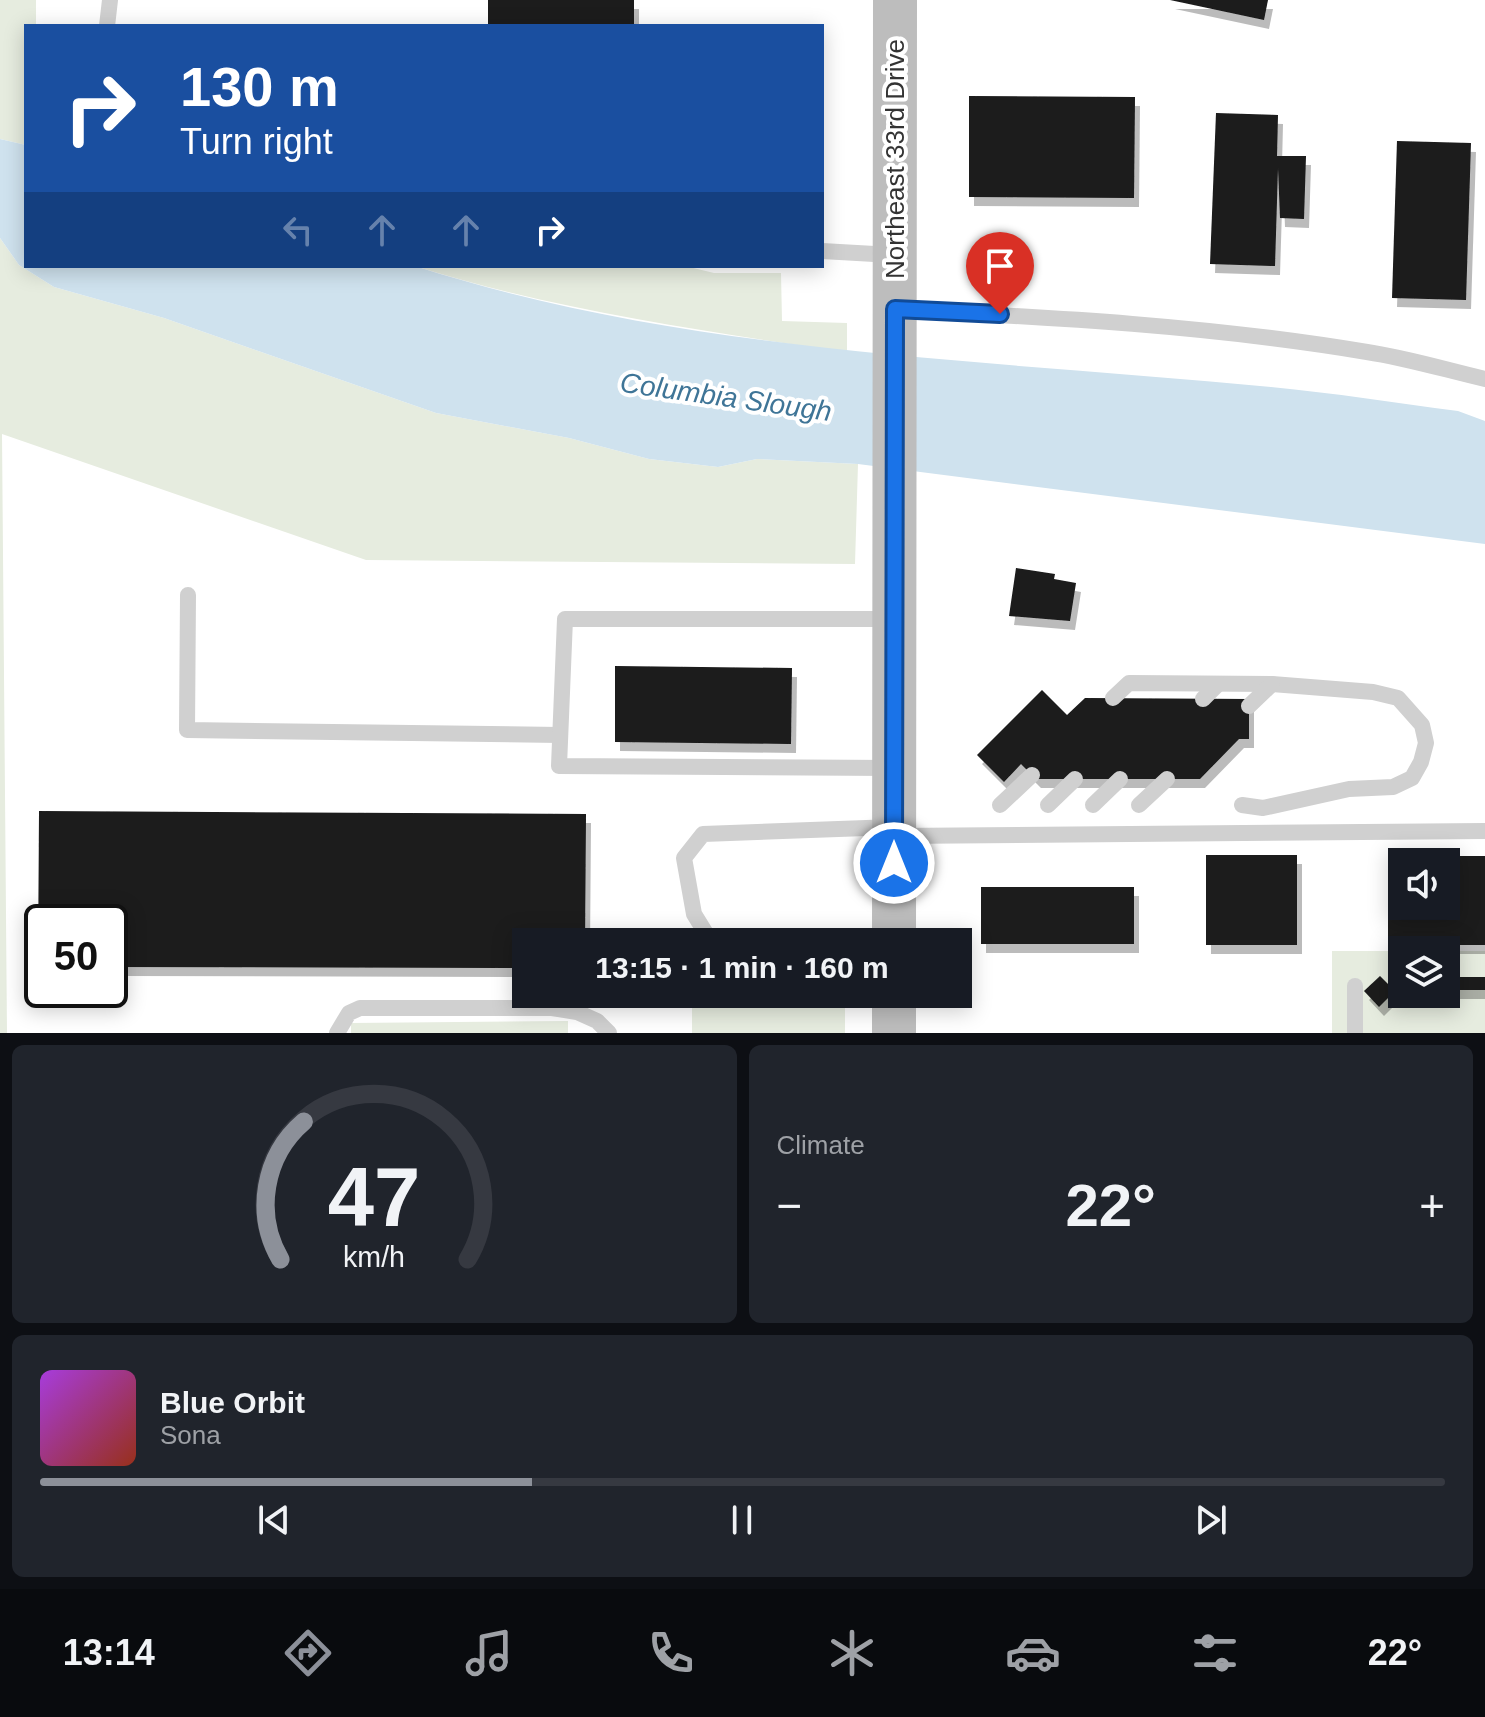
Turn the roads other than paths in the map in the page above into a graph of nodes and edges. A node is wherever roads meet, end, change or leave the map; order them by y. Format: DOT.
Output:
graph roads {
  1 [pos="110,0"];
  2 [pos="895,0"];
  3 [pos="107,24"];
  4 [pos="824,251"];
  5 [pos="895,256"];
  6 [pos="895,320"];
  7 [pos="1485,379"];
  8 [pos="188,595"];
  9 [pos="894,619"];
  10 [pos="1177,684"];
  11 [pos="1218,684"];
  12 [pos="1272,684"];
  13 [pos="1113,698"];
  14 [pos="1160,699"];
  15 [pos="1203,699"];
  16 [pos="1249,706"];
  17 [pos="560,735"];
  18 [pos="894,768"];
  19 [pos="1032,775"];
  20 [pos="1075,779"];
  21 [pos="1120,779"];
  22 [pos="1167,779"];
  23 [pos="1000,805"];
  24 [pos="1048,805"];
  25 [pos="1093,805"];
  26 [pos="1139,805"];
  27 [pos="1242,805"];
  28 [pos="894,831"];
  29 [pos="1485,831"];
  30 [pos="703,928"];
  31 [pos="894,928"];
  32 [pos="1355,986"];
  33 [pos="894,1008"];
  34 [pos="337,1033"];
  35 [pos="609,1033"];
  36 [pos="894,1033"];
  37 [pos="1355,1033"];
  1 -- 3 [label="lane"];
  2 -- 5 [label="main road, Northeast 33rd Drive"];
  4 -- 5 [label="lane"];
  5 -- 6 [label="main road, Northeast 33rd Drive"];
  6 -- 7 [label="lane"];
  6 -- 9 [label="main road, Northeast 33rd Drive"];
  8 -- 17 [label="lane"];
  9 -- 17 [label="lane"];
  9 -- 18 [label="main road, Northeast 33rd Drive"];
  10 -- 11 [label="lane"];
  10 -- 13 [label="lane"];
  10 -- 14 [label="lane"];
  11 -- 12 [label="lane"];
  11 -- 15 [label="lane"];
  12 -- 16 [label="lane"];
  12 -- 27 [label="lane"];
  17 -- 18 [label="lane"];
  18 -- 28 [label="main road, Northeast 33rd Drive"];
  19 -- 23 [label="lane"];
  20 -- 24 [label="lane"];
  21 -- 25 [label="lane"];
  22 -- 26 [label="lane"];
  28 -- 29 [label="lane"];
  28 -- 30 [label="lane"];
  28 -- 31 [label="main road, Northeast 33rd Drive"];
  32 -- 37 [label="lane"];
  33 -- 36 [label="main road"];
  34 -- 35 [label="lane"];
}
